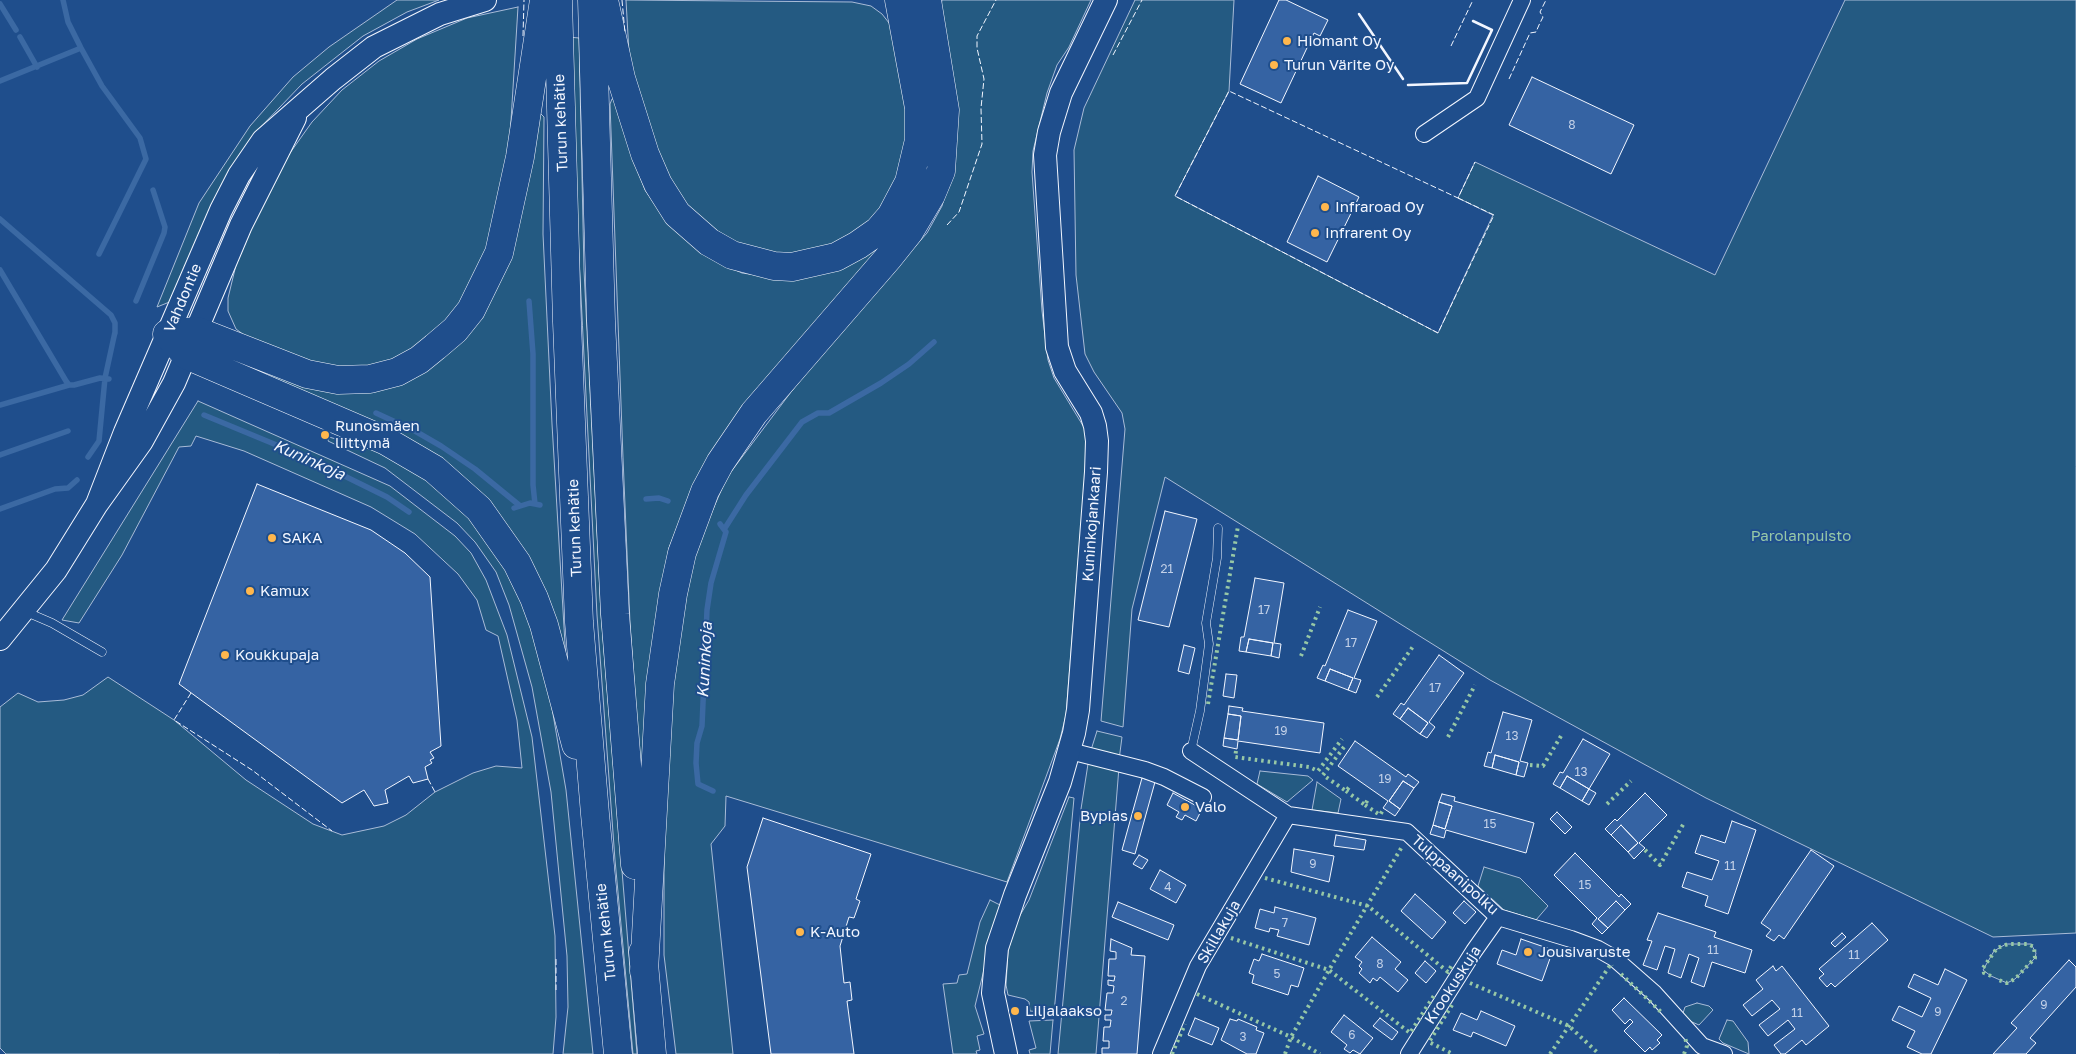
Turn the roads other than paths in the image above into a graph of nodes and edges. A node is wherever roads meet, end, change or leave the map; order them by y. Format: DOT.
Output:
graph roads {
  1 [pos="485,0"];
  2 [pos="544,0"];
  3 [pos="558,0"];
  4 [pos="592,0"];
  5 [pos="604,0"];
  6 [pos="899,0"];
  7 [pos="927,0"];
  8 [pos="1106,0"];
  9 [pos="1522,0"];
  10 [pos="548,37"];
  11 [pos="602,39"];
  12 [pos="299,110"];
  13 [pos="1424,134"];
  14 [pos="167,334"];
  15 [pos="191,343"];
  16 [pos="97,504"];
  17 [pos="1218,528"];
  18 [pos="24,612"];
  19 [pos="0,639"];
  20 [pos="102,652"];
  21 [pos="1070,751"];
  22 [pos="1191,751"];
  23 [pos="1203,797"];
  24 [pos="594,814"];
  25 [pos="1288,815"];
  26 [pos="1498,917"];
  27 [pos="644,971"];
  28 [pos="1699,1050"];
  29 [pos="618,1054"];
  30 [pos="652,1054"];
  31 [pos="1006,1054"];
  32 [pos="1160,1054"];
  33 [pos="1409,1054"];
  34 [pos="1724,1054"];
  1 -- 12 [label="street, Vahdontie"];
  2 -- 10 [label="highway"];
  3 -- 10 [label="highway, Turun kehätie"];
  4 -- 11 [label="highway"];
  5 -- 11 [label="highway"];
  6 -- 11 [label="highway"];
  7 -- 27 [label="highway"];
  8 -- 21 [label="street, Kuninkojankaari"];
  9 -- 13 [label="street"];
  10 -- 15 [label="highway"];
  10 -- 24 [label="highway, Turun kehätie"];
  11 -- 27 [label="highway"];
  12 -- 14 [label="street, Vahdontie"];
  12 -- 15 [label="street, Vahdontie"];
  14 -- 15 [label="highway"];
  14 -- 16 [label="street, Vahdontie"];
  15 -- 16 [label="street, Vahdontie"];
  15 -- 24 [label="highway"];
  16 -- 18 [label="street, Vahdontie"];
  17 -- 22 [label="lane"];
  18 -- 19 [label="street, Vahdontie"];
  18 -- 20 [label="lane"];
  21 -- 23 [label="street"];
  21 -- 31 [label="street, Kuninkojankaari"];
  22 -- 25 [label="street, Tulppaanipolku"];
  24 -- 29 [label="highway, Turun kehätie"];
  25 -- 26 [label="street, Tulppaanipolku"];
  25 -- 32 [label="street, Skillakuja"];
  26 -- 28 [label="street, Tulppaanipolku"];
  26 -- 33 [label="street, Krookuskuja"];
  27 -- 30 [label="highway"];
  28 -- 34 [label="street, Tulppaanipolku"];
}
